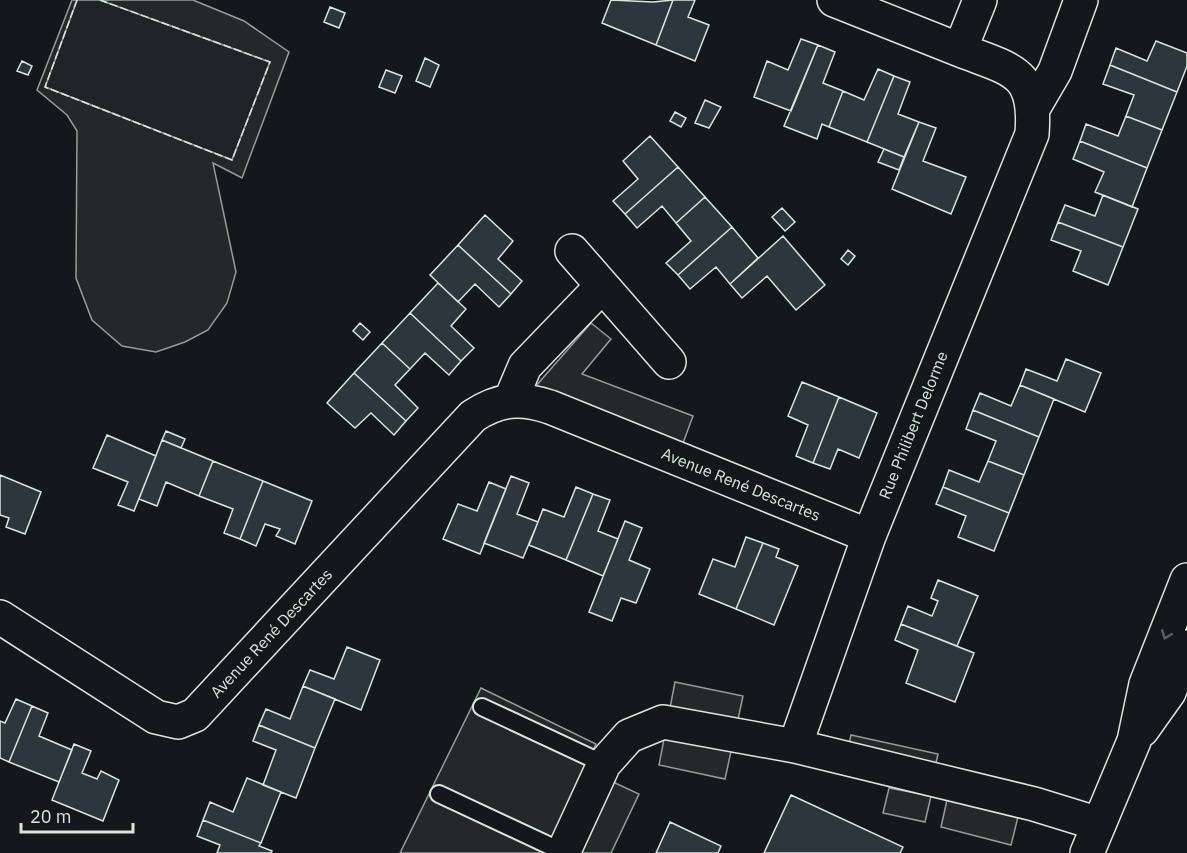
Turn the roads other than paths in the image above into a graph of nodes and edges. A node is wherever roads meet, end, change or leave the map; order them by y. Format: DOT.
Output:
graph roads {
  1 [pos="834,0"];
  2 [pos="980,0"];
  3 [pos="1082,0"];
  4 [pos="960,50"];
  5 [pos="1034,107"];
  6 [pos="572,251"];
  7 [pos="602,286"];
  8 [pos="669,362"];
  9 [pos="511,399"];
  10 [pos="869,536"];
  11 [pos="1187,580"];
  12 [pos="0,616"];
  13 [pos="1187,647"];
  14 [pos="482,707"];
  15 [pos="1134,741"];
  16 [pos="795,746"];
  17 [pos="604,764"];
  18 [pos="439,794"];
  19 [pos="1093,838"];
  20 [pos="563,853"];
  1 -- 4 [label="street"];
  2 -- 4 [label="street"];
  3 -- 5 [label="street, Rue Philibert Delorme"];
  4 -- 5 [label="street"];
  5 -- 10 [label="street, Rue Philibert Delorme"];
  6 -- 7 [label="street"];
  7 -- 8 [label="street"];
  7 -- 9 [label="street"];
  9 -- 10 [label="street, Avenue René Descartes"];
  9 -- 12 [label="street, Avenue René Descartes"];
  10 -- 16 [label="street, Rue Philibert Delorme"];
  11 -- 15 [label="street, one-way"];
  13 -- 15 [label="street"];
  14 -- 17 [label="lane"];
  15 -- 19 [label="street"];
  16 -- 17 [label="street"];
  16 -- 19 [label="street"];
  17 -- 20 [label="street"];
  18 -- 20 [label="lane"];
}
